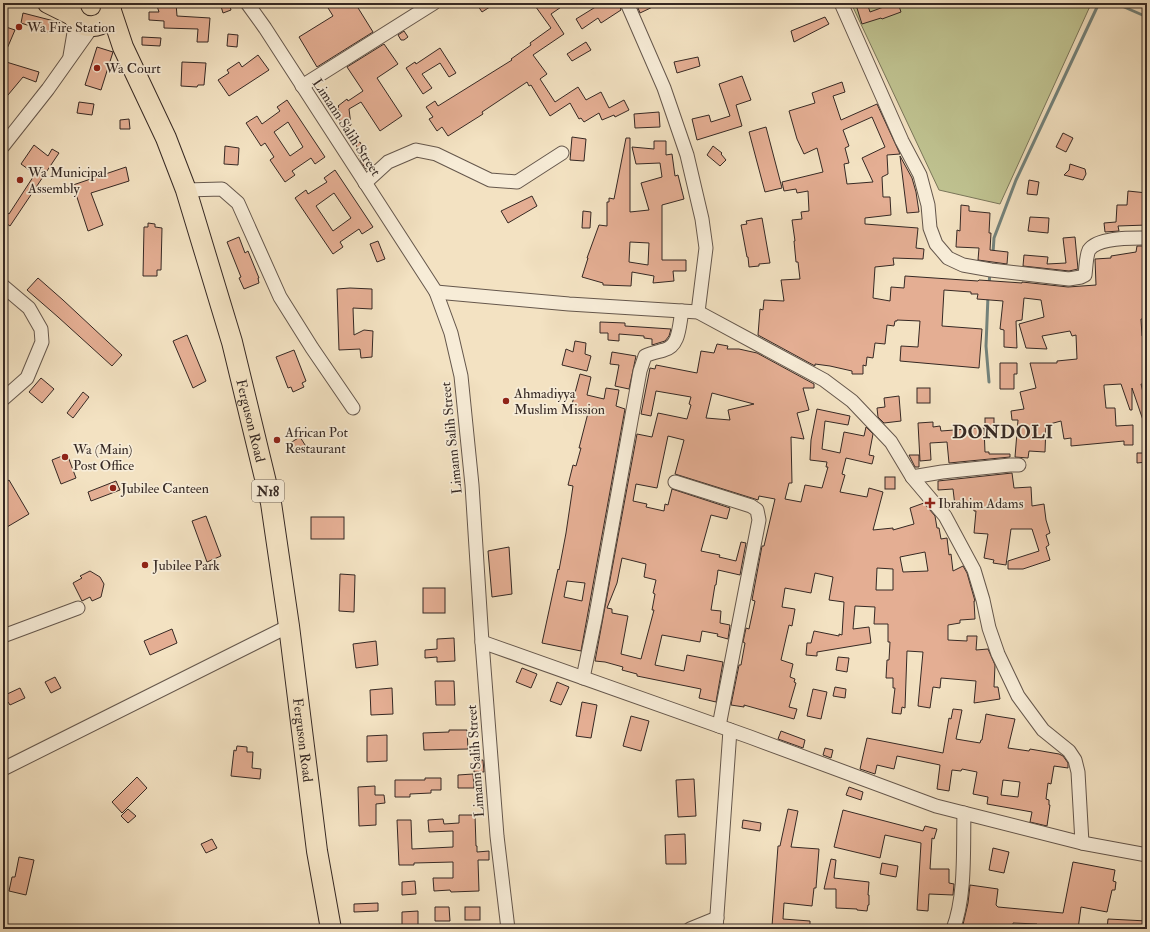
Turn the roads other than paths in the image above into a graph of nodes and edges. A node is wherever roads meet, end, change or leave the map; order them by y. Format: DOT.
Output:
graph roads {
  1 [pos="48,3"];
  2 [pos="247,3"];
  3 [pos="434,3"];
  4 [pos="627,3"];
  5 [pos="841,3"];
  6 [pos="111,7"];
  7 [pos="82,18"];
  8 [pos="133,70"];
  9 [pos="302,86"];
  10 [pos="3,146"];
  11 [pos="562,153"];
  12 [pos="365,183"];
  13 [pos="186,190"];
  14 [pos="1147,238"];
  15 [pos="3,286"];
  16 [pos="436,292"];
  17 [pos="682,311"];
  18 [pos="698,312"];
  19 [pos="3,399"];
  20 [pos="353,408"];
  21 [pos="1019,466"];
  22 [pos="912,476"];
  23 [pos="675,482"];
  24 [pos="78,608"];
  25 [pos="289,626"];
  26 [pos="3,636"];
  27 [pos="482,642"];
  28 [pos="582,678"];
  29 [pos="724,728"];
  30 [pos="3,769"];
  31 [pos="964,813"];
  32 [pos="1082,843"];
  33 [pos="1147,855"];
  34 [pos="716,924"];
  35 [pos="331,929"];
  36 [pos="508,929"];
  37 [pos="690,929"];
  38 [pos="952,929"];
  1 -- 7 [label="highway"];
  2 -- 9 [label="street, Limann Salih Street"];
  3 -- 9 [label="street"];
  4 -- 18 [label="street"];
  5 -- 14 [label="street"];
  6 -- 7 [label="highway"];
  6 -- 8 [label="highway, Ferguson Road / N18"];
  7 -- 8 [label="highway, Ferguson Road / N18"];
  7 -- 10 [label="street"];
  8 -- 13 [label="highway, Ferguson Road / N18"];
  9 -- 12 [label="street, Limann Salih Street"];
  11 -- 12 [label="street"];
  12 -- 16 [label="street, Limann Salih Street"];
  13 -- 20 [label="street"];
  13 -- 25 [label="highway, Ferguson Road / N18"];
  15 -- 19 [label="street"];
  16 -- 17 [label="street"];
  16 -- 27 [label="street, Limann Salih Street"];
  17 -- 18 [label="street"];
  17 -- 28 [label="street"];
  18 -- 22 [label="street"];
  21 -- 22 [label="street"];
  22 -- 32 [label="street"];
  23 -- 29 [label="street"];
  24 -- 26 [label="street"];
  25 -- 30 [label="street"];
  25 -- 35 [label="highway, Ferguson Road / N18"];
  27 -- 28 [label="street"];
  27 -- 36 [label="street, Limann Salih Street"];
  28 -- 29 [label="street"];
  29 -- 31 [label="street"];
  29 -- 34 [label="street"];
  31 -- 32 [label="street"];
  31 -- 38 [label="street"];
  32 -- 33 [label="street"];
  34 -- 37 [label="street"];
}
